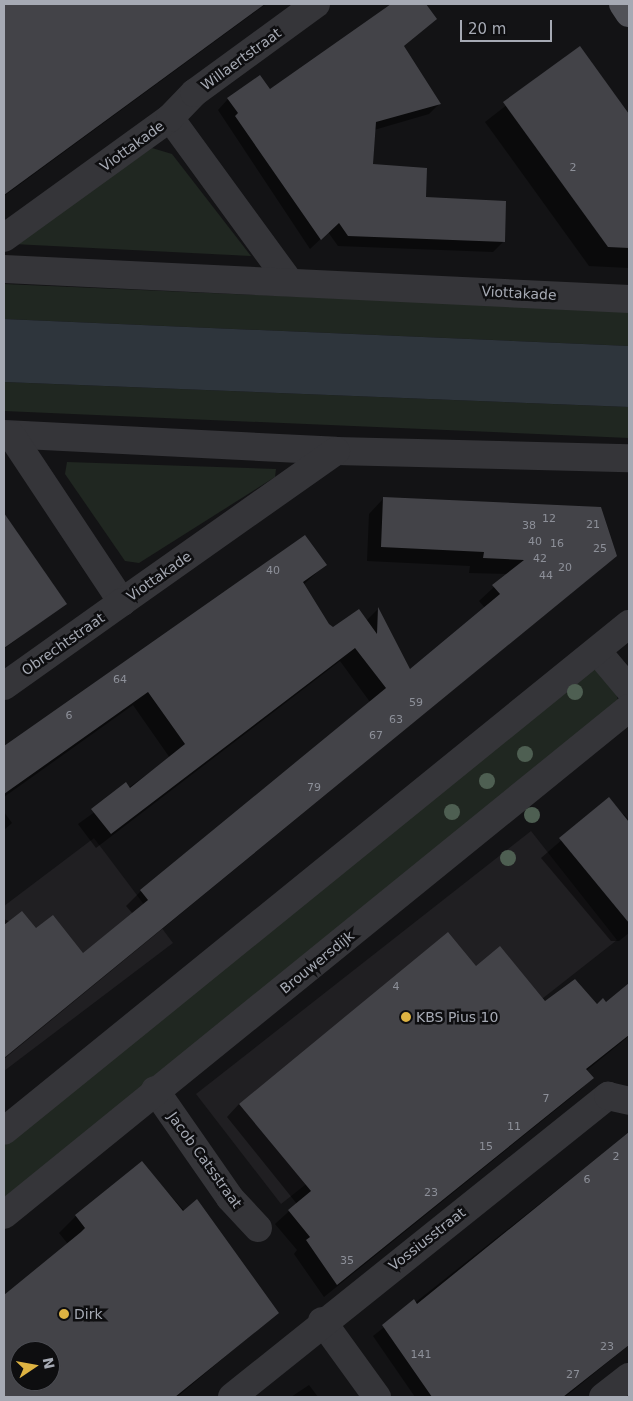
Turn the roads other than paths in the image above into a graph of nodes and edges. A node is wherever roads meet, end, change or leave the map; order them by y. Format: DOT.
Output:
graph roads {
  1 [pos="316,4"];
  2 [pos="623,4"];
  3 [pos="629,13"];
  4 [pos="170,118"];
  5 [pos="9,234"];
  6 [pos="4,269"];
  7 [pos="288,280"];
  8 [pos="629,299"];
  9 [pos="8,435"];
  10 [pos="336,451"];
  11 [pos="629,458"];
  12 [pos="122,602"];
  13 [pos="629,624"];
  14 [pos="597,651"];
  15 [pos="4,686"];
  16 [pos="629,689"];
  17 [pos="629,708"];
  18 [pos="155,1090"];
  19 [pos="629,1100"];
  20 [pos="4,1131"];
  21 [pos="4,1215"];
  22 [pos="258,1228"];
  23 [pos="322,1321"];
  24 [pos="629,1377"];
  25 [pos="232,1397"];
  26 [pos="376,1397"];
  27 [pos="603,1397"];
  1 -- 4 [label="street, Willaertstraat"];
  2 -- 3 [label="main road"];
  4 -- 5 [label="street, Viottakade"];
  4 -- 7 [label="street, Viottakade"];
  6 -- 7 [label="street, Viottakade"];
  7 -- 8 [label="street, Viottakade"];
  9 -- 10 [label="street, Viottakade"];
  9 -- 12 [label="street, Viottakade"];
  10 -- 11 [label="street, Viottakade"];
  10 -- 12 [label="street, Viottakade"];
  12 -- 15 [label="street, Obrechtstraat"];
  13 -- 14 [label="street"];
  14 -- 16 [label="street"];
  14 -- 20 [label="street"];
  17 -- 18 [label="street, Brouwersdijk"];
  18 -- 21 [label="street, Brouwersdijk"];
  18 -- 22 [label="street, Jacob Catsstraat"];
  19 -- 23 [label="street, Vossiusstraat"];
  23 -- 25 [label="street, Vossiusstraat"];
  23 -- 26 [label="street"];
  24 -- 27 [label="street"];
}
